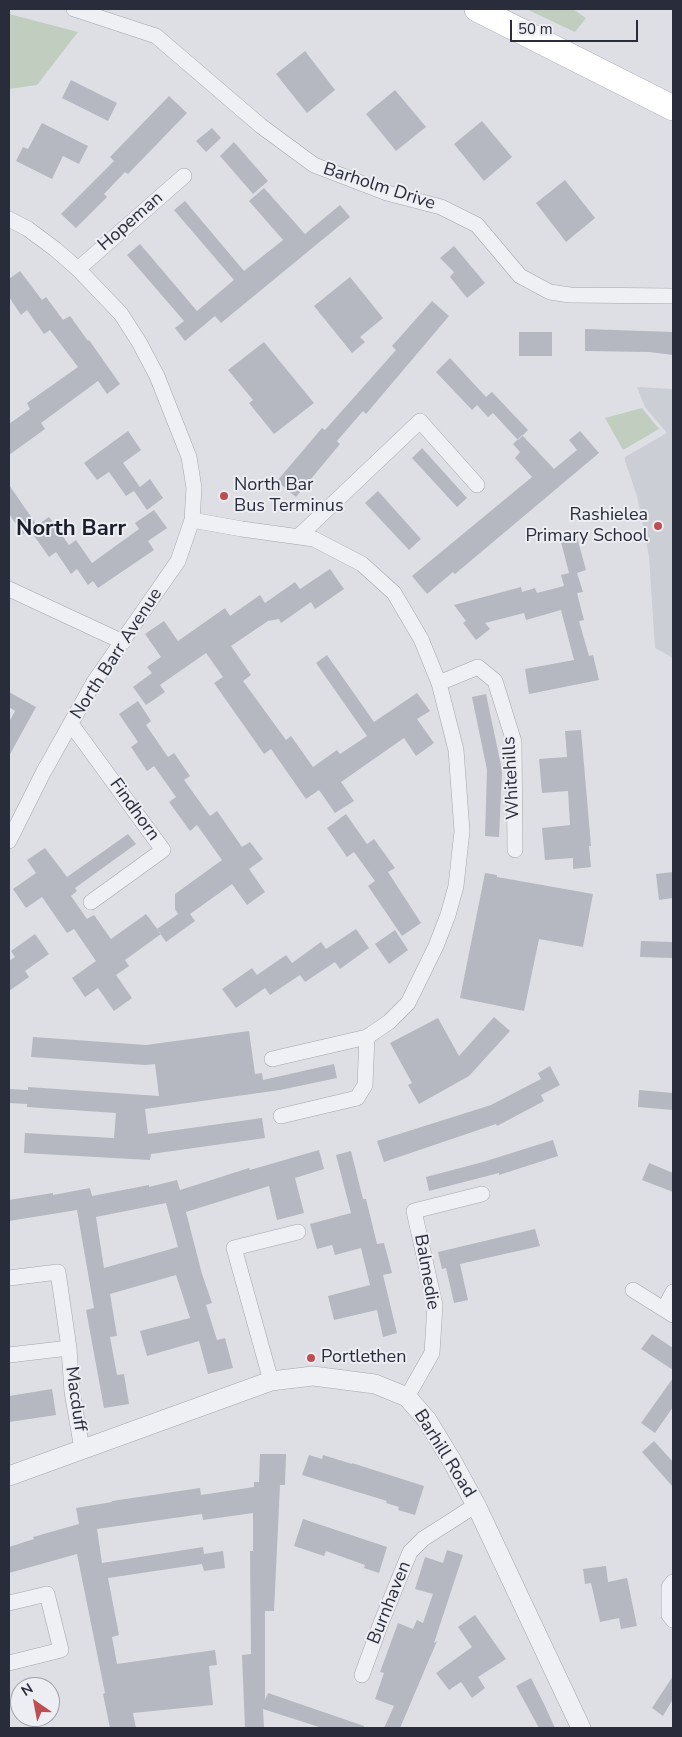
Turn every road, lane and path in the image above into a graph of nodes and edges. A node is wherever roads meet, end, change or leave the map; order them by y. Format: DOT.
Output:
graph roads {
  1 [pos="74,9"];
  2 [pos="477,9"];
  3 [pos="673,108"];
  4 [pos="184,176"];
  5 [pos="9,219"];
  6 [pos="78,269"];
  7 [pos="673,296"];
  8 [pos="477,485"];
  9 [pos="192,520"];
  10 [pos="299,536"];
  11 [pos="9,589"];
  12 [pos="123,642"];
  13 [pos="440,683"];
  14 [pos="71,724"];
  15 [pos="9,841"];
  16 [pos="515,850"];
  17 [pos="91,902"];
  18 [pos="367,1038"];
  19 [pos="272,1058"];
  20 [pos="281,1116"];
  21 [pos="482,1194"];
  22 [pos="298,1232"];
  23 [pos="9,1278"];
  24 [pos="633,1290"];
  25 [pos="673,1292"];
  26 [pos="668,1312"];
  27 [pos="69,1348"];
  28 [pos="9,1355"];
  29 [pos="271,1381"];
  30 [pos="407,1397"];
  31 [pos="82,1449"];
  32 [pos="9,1476"];
  33 [pos="476,1504"];
  34 [pos="673,1582"];
  35 [pos="9,1603"];
  36 [pos="673,1620"];
  37 [pos="9,1663"];
  38 [pos="362,1675"];
  39 [pos="581,1728"];
  1 -- 7 [label="street, Barholm Drive"];
  2 -- 3 [label="main road"];
  4 -- 6 [label="street, Hopeman"];
  5 -- 6 [label="street, North Barr Avenue"];
  6 -- 9 [label="street, North Barr Avenue"];
  8 -- 10 [label="street"];
  9 -- 10 [label="street"];
  9 -- 12 [label="street, North Barr Avenue"];
  10 -- 13 [label="street"];
  11 -- 12 [label="street"];
  12 -- 14 [label="street, North Barr Avenue"];
  13 -- 16 [label="street, Whitehills"];
  13 -- 18 [label="street"];
  14 -- 15 [label="street, North Barr Avenue"];
  14 -- 17 [label="street, Findhorn"];
  18 -- 19 [label="street"];
  18 -- 20 [label="street"];
  21 -- 30 [label="street, Balmedie"];
  22 -- 29 [label="street"];
  23 -- 27 [label="street, Macduff"];
  24 -- 26 [label="street"];
  25 -- 26 [label="street"];
  27 -- 28 [label="street, Macduff"];
  27 -- 31 [label="street, Macduff"];
  29 -- 30 [label="street, Barhill Road"];
  29 -- 31 [label="street, Barhill Road"];
  30 -- 33 [label="street, Barhill Road"];
  31 -- 32 [label="street, Barhill Road"];
  33 -- 38 [label="street, Burnhaven"];
  33 -- 39 [label="street, Barhill Road"];
  34 -- 36 [label="street"];
  35 -- 37 [label="street"];
}
